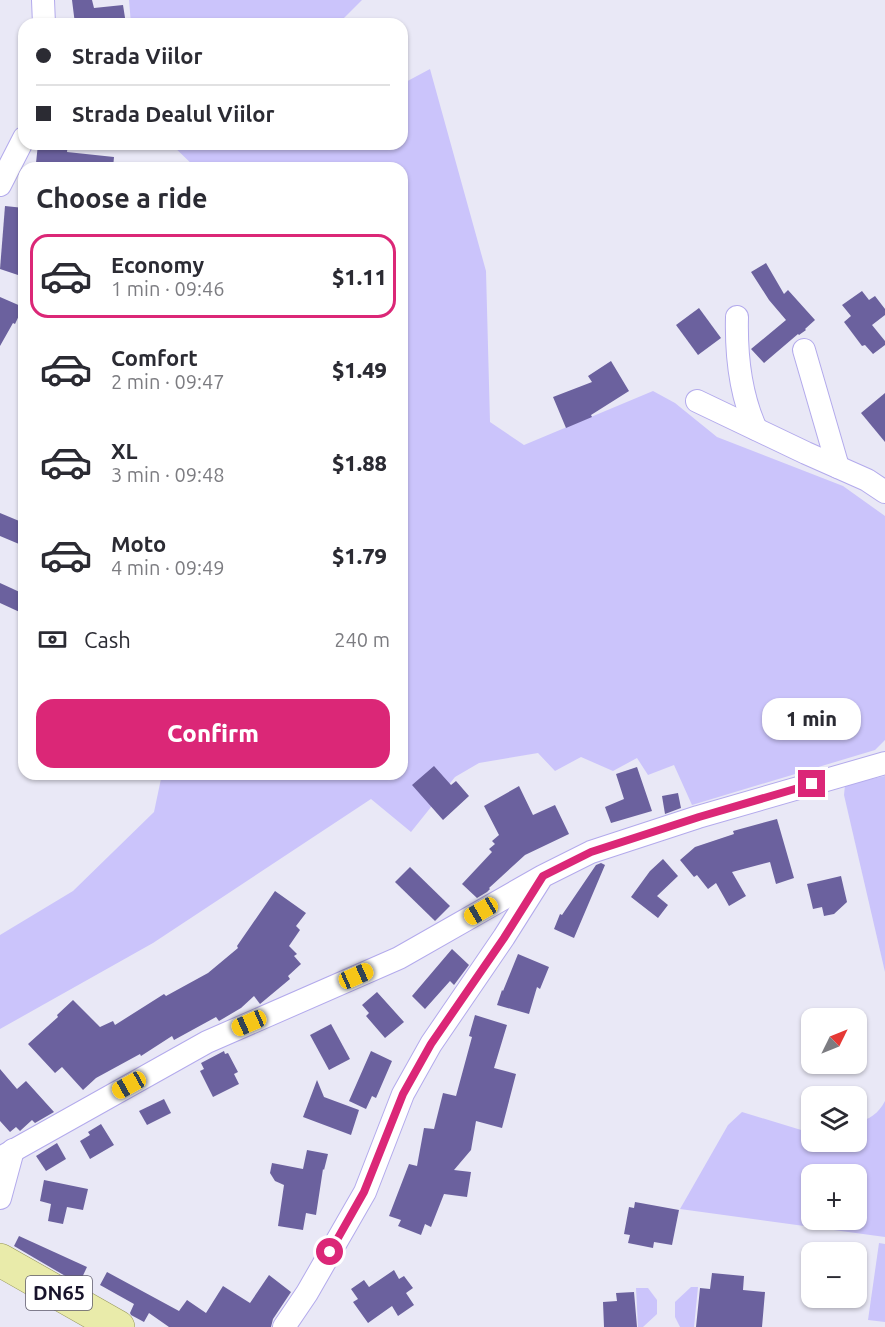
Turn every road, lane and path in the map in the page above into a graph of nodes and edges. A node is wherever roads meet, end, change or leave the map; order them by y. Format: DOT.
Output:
graph roads {
  1 [pos="43,0"];
  2 [pos="44,18"];
  3 [pos="18,150"];
  4 [pos="0,185"];
  5 [pos="737,317"];
  6 [pos="804,350"];
  7 [pos="697,400"];
  8 [pos="756,429"];
  9 [pos="838,467"];
  10 [pos="885,492"];
  11 [pos="885,764"];
  12 [pos="543,876"];
  13 [pos="6,1154"];
  14 [pos="0,1198"];
  15 [pos="0,1260"];
  16 [pos="118,1327"];
  17 [pos="284,1327"];
  1 -- 2 [label="street"];
  3 -- 4 [label="street"];
  5 -- 8 [label="street"];
  6 -- 9 [label="street"];
  7 -- 8 [label="street"];
  8 -- 9 [label="street"];
  9 -- 10 [label="street"];
  11 -- 12 [label="street"];
  12 -- 13 [label="street"];
  12 -- 17 [label="street"];
  13 -- 14 [label="street"];
  15 -- 16 [label="main road, DN65"];
}
